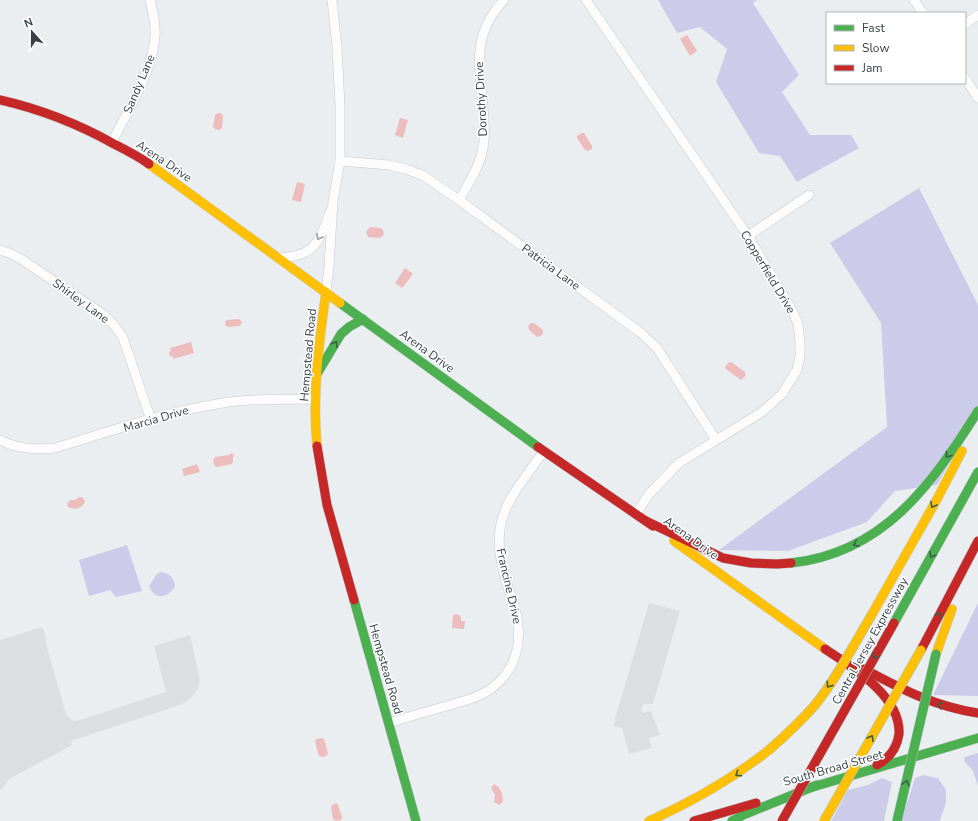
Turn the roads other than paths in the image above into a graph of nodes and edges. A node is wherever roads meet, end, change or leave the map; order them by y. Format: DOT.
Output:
graph roads {
  1 [pos="150,0"];
  2 [pos="332,0"];
  3 [pos="504,0"];
  4 [pos="586,0"];
  5 [pos="914,0"];
  6 [pos="922,12"];
  7 [pos="978,15"];
  8 [pos="966,23"];
  9 [pos="966,80"];
  10 [pos="978,98"];
  11 [pos="0,100"];
  12 [pos="112,142"];
  13 [pos="340,161"];
  14 [pos="809,195"];
  15 [pos="459,200"];
  16 [pos="334,201"];
  17 [pos="748,236"];
  18 [pos="0,250"];
  19 [pos="279,258"];
  20 [pos="326,292"];
  21 [pos="363,319"];
  22 [pos="316,378"];
  23 [pos="315,399"];
  24 [pos="978,411"];
  25 [pos="151,420"];
  26 [pos="978,421"];
  27 [pos="0,440"];
  28 [pos="716,440"];
  29 [pos="544,451"];
  30 [pos="978,472"];
  31 [pos="636,514"];
  32 [pos="646,521"];
  33 [pos="978,541"];
  34 [pos="978,557"];
  35 [pos="825,649"];
  36 [pos="978,713"];
  37 [pos="389,723"];
  38 [pos="978,738"];
  39 [pos="978,744"];
  40 [pos="956,745"];
  41 [pos="857,774"];
  42 [pos="818,785"];
  43 [pos="416,821"];
  44 [pos="649,821"];
  45 [pos="694,821"];
  46 [pos="732,821"];
  47 [pos="782,821"];
  48 [pos="824,821"];
  49 [pos="897,821"];
  1 -- 12 [label="street, Sandy Lane"];
  2 -- 13 [label="street, Hempstead Road"];
  3 -- 15 [label="street, Dorothy Drive"];
  4 -- 17 [label="street, Copperfield Drive"];
  5 -- 6 [label="street"];
  7 -- 8 [label="street"];
  9 -- 10 [label="street"];
  11 -- 12 [label="main road, Arena Drive"];
  12 -- 19 [label="main road, Arena Drive"];
  13 -- 15 [label="street, Patricia Lane"];
  13 -- 16 [label="street, Hempstead Road"];
  14 -- 17 [label="street"];
  15 -- 28 [label="street, Patricia Lane"];
  16 -- 19 [label="street, one-way"];
  16 -- 20 [label="street, Hempstead Road"];
  17 -- 28 [label="street, Copperfield Drive"];
  18 -- 25 [label="street, Shirley Lane"];
  19 -- 20 [label="main road, Arena Drive"];
  20 -- 21 [label="main road, Arena Drive"];
  20 -- 22 [label="main road, Hempstead Road"];
  22 -- 21 [label="main road, one-way"];
  21 -- 29 [label="main road, Arena Drive"];
  22 -- 23 [label="main road, Hempstead Road"];
  23 -- 25 [label="street, Marcia Drive"];
  23 -- 37 [label="main road, Hempstead Road"];
  24 -- 32 [label="main road, one-way"];
  25 -- 27 [label="street, Marcia Drive"];
  26 -- 44 [label="main road, one-way, bridge"];
  28 -- 31 [label="street, Copperfield Drive"];
  29 -- 31 [label="main road, Arena Drive"];
  29 -- 37 [label="street, Francine Drive"];
  30 -- 47 [label="main road, Central Jersey Expressway, one-way, bridge"];
  31 -- 32 [label="main road, Arena Drive"];
  32 -- 35 [label="main road, Arena Drive"];
  48 -- 33 [label="main road, one-way, bridge"];
  49 -- 34 [label="main road, one-way, bridge"];
  36 -- 35 [label="main road, one-way"];
  35 -- 41 [label="main road"];
  37 -- 43 [label="main road, Hempstead Road"];
  38 -- 40 [label="main road, South Broad Street"];
  39 -- 40 [label="main road"];
  40 -- 41 [label="main road, South Broad Street"];
  41 -- 42 [label="main road, South Broad Street"];
  42 -- 45 [label="main road, South Broad Street"];
  42 -- 46 [label="main road"];
}
